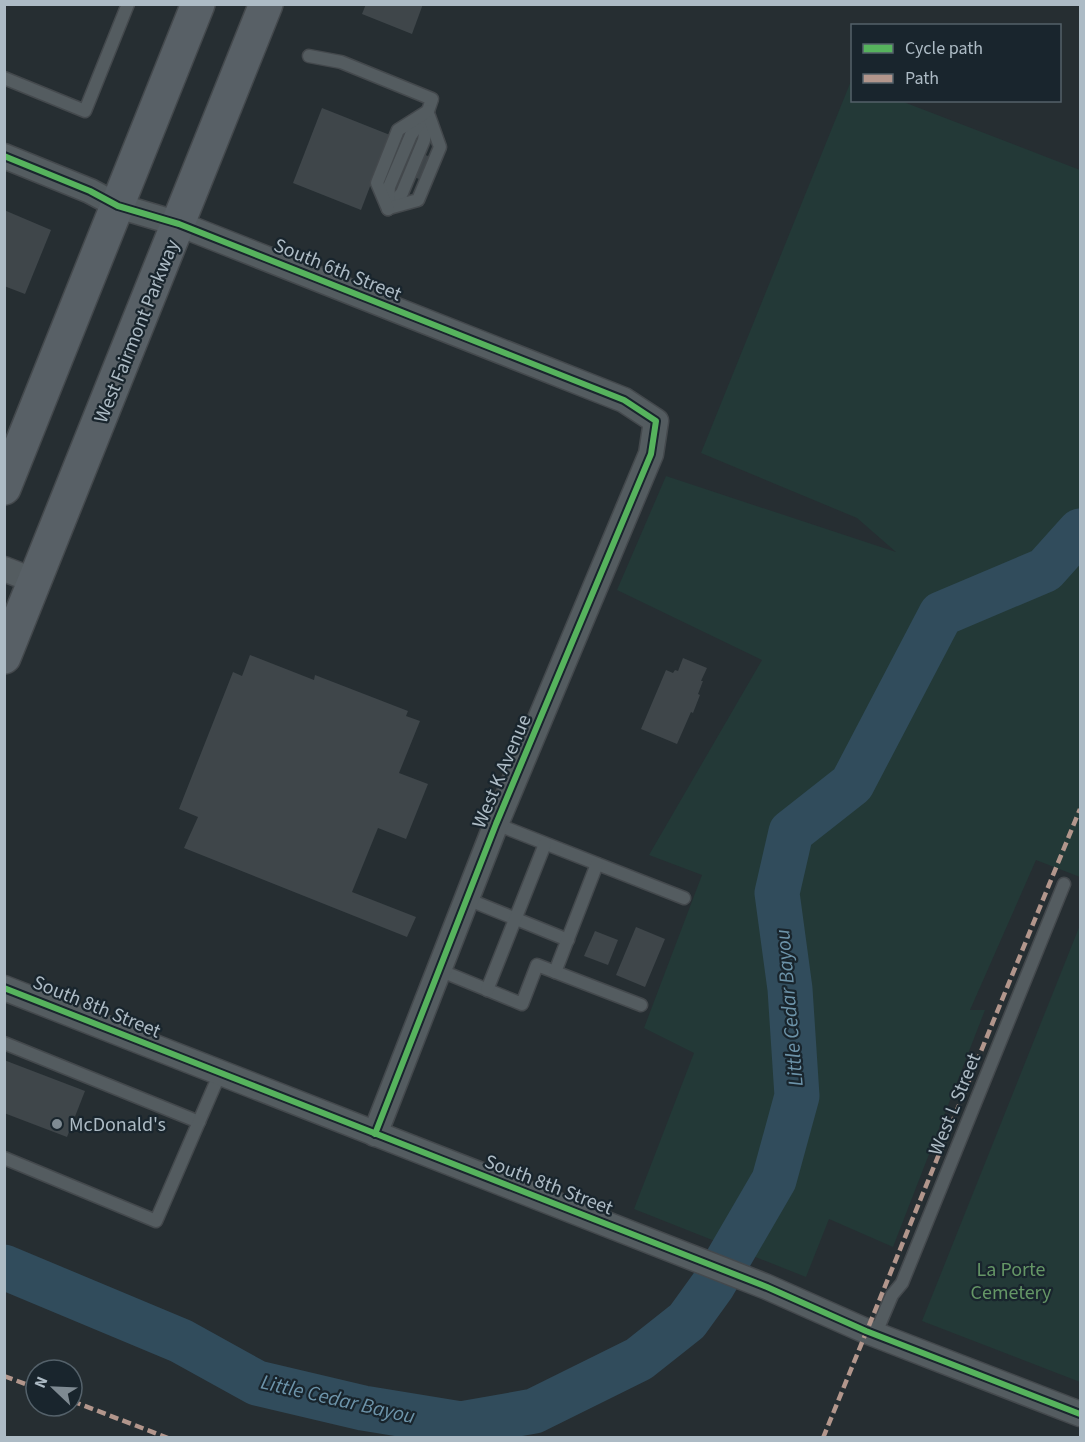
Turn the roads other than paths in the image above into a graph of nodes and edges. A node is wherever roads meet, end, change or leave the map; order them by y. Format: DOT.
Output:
graph roads {
  1 [pos="128,4"];
  2 [pos="198,4"];
  3 [pos="266,4"];
  4 [pos="309,56"];
  5 [pos="4,78"];
  6 [pos="428,111"];
  7 [pos="4,156"];
  8 [pos="118,206"];
  9 [pos="388,209"];
  10 [pos="179,224"];
  11 [pos="656,421"];
  12 [pos="4,488"];
  13 [pos="4,569"];
  14 [pos="35,581"];
  15 [pos="4,657"];
  16 [pos="496,824"];
  17 [pos="545,844"];
  18 [pos="597,864"];
  19 [pos="1064,884"];
  20 [pos="684,898"];
  21 [pos="467,899"];
  22 [pos="516,918"];
  23 [pos="568,940"];
  24 [pos="439,970"];
  25 [pos="555,972"];
  26 [pos="4,988"];
  27 [pos="487,990"];
  28 [pos="641,1005"];
  29 [pos="4,1043"];
  30 [pos="220,1073"];
  31 [pos="199,1122"];
  32 [pos="375,1134"];
  33 [pos="4,1158"];
  34 [pos="875,1335"];
  35 [pos="1080,1414"];
  1 -- 5 [label="lane"];
  2 -- 8 [label="main road"];
  3 -- 10 [label="main road, West Fairmont Parkway"];
  4 -- 6 [label="lane"];
  6 -- 9 [label="lane"];
  6 -- 9 [label="lane"];
  6 -- 9 [label="lane"];
  7 -- 8 [label="street, South 6th Street"];
  8 -- 10 [label="street, South 6th Street"];
  8 -- 12 [label="main road"];
  10 -- 11 [label="street, South 6th Street"];
  10 -- 14 [label="main road, West Fairmont Parkway"];
  11 -- 16 [label="street, West K Avenue"];
  13 -- 14 [label="street"];
  14 -- 15 [label="main road, West Fairmont Parkway"];
  16 -- 17 [label="lane"];
  16 -- 21 [label="street, West K Avenue"];
  17 -- 18 [label="lane"];
  17 -- 22 [label="lane"];
  18 -- 20 [label="lane"];
  18 -- 23 [label="lane"];
  19 -- 34 [label="lane, West L Street"];
  21 -- 22 [label="lane"];
  21 -- 24 [label="street, West K Avenue"];
  22 -- 23 [label="lane"];
  22 -- 27 [label="lane"];
  23 -- 25 [label="lane"];
  24 -- 27 [label="lane"];
  24 -- 32 [label="street, West K Avenue"];
  25 -- 27 [label="lane"];
  25 -- 28 [label="lane"];
  26 -- 30 [label="street, South 8th Street"];
  29 -- 31 [label="lane"];
  30 -- 31 [label="lane"];
  30 -- 32 [label="street, South 8th Street"];
  31 -- 33 [label="lane"];
  32 -- 34 [label="street, South 8th Street"];
  34 -- 35 [label="street, South 8th Street"];
}
